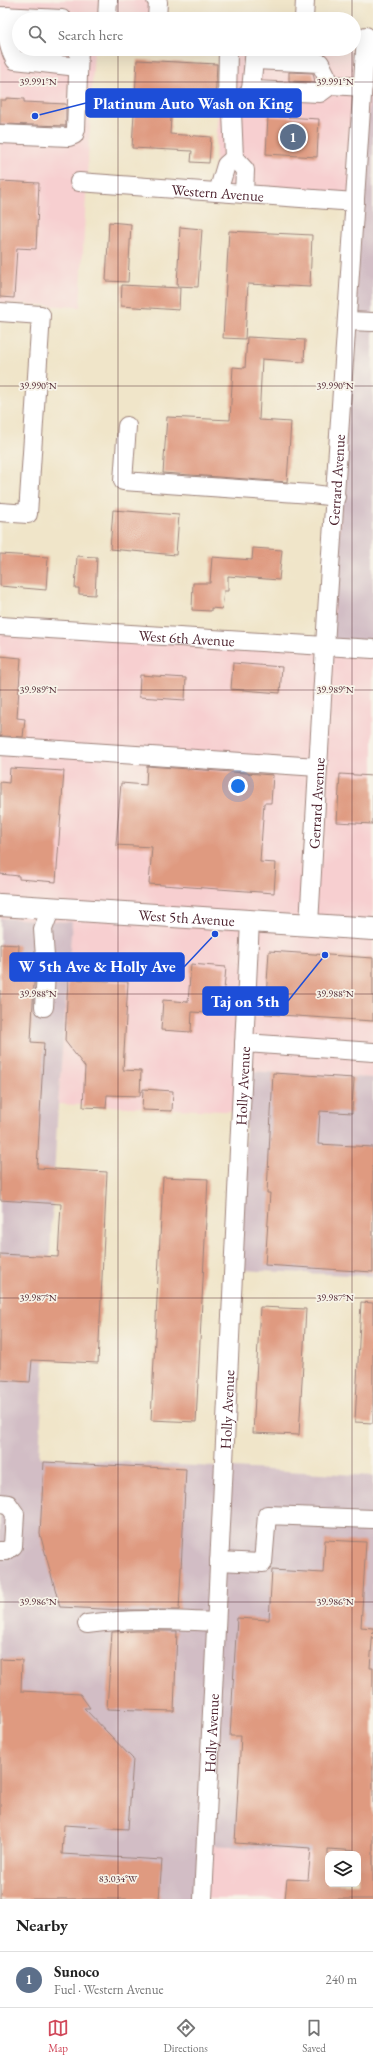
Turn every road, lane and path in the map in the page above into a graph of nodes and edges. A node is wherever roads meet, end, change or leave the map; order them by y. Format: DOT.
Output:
graph roads {
  1 [pos="108,0"];
  2 [pos="156,0"];
  3 [pos="305,0"];
  4 [pos="107,12"];
  5 [pos="157,12"];
  6 [pos="304,12"];
  7 [pos="4,16"];
  8 [pos="364,36"];
  9 [pos="12,54"];
  10 [pos="13,56"];
  11 [pos="79,56"];
  12 [pos="228,56"];
  13 [pos="254,56"];
  14 [pos="269,56"];
  15 [pos="78,67"];
  16 [pos="331,85"];
  17 [pos="251,90"];
  18 [pos="366,94"];
  19 [pos="232,112"];
  20 [pos="0,134"];
  21 [pos="234,158"];
  22 [pos="79,182"];
  23 [pos="218,192"];
  24 [pos="244,194"];
  25 [pos="355,202"];
  26 [pos="0,312"];
  27 [pos="348,321"];
  28 [pos="373,322"];
  29 [pos="127,426"];
  30 [pos="336,498"];
  31 [pos="0,512"];
  32 [pos="0,626"];
  33 [pos="325,646"];
  34 [pos="373,649"];
  35 [pos="0,746"];
  36 [pos="318,767"];
  37 [pos="0,905"];
  38 [pos="51,908"];
  39 [pos="250,921"];
  40 [pos="309,924"];
  41 [pos="373,928"];
  42 [pos="44,1007"];
  43 [pos="244,1043"];
  44 [pos="373,1052"];
  45 [pos="0,1503"];
  46 [pos="373,1519"];
  47 [pos="0,1551"];
  48 [pos="219,1561"];
  49 [pos="216,1622"];
  50 [pos="87,1624"];
  51 [pos="203,1899"];
  1 -- 4 [label="street"];
  2 -- 5 [label="street"];
  3 -- 6 [label="street"];
  7 -- 9 [label="street"];
  8 -- 18 [label="street, Gerrard Avenue"];
  10 -- 15 [label="street"];
  11 -- 15 [label="street"];
  12 -- 19 [label="street"];
  13 -- 17 [label="street"];
  14 -- 16 [label="street"];
  15 -- 20 [label="street"];
  16 -- 17 [label="street"];
  16 -- 18 [label="street"];
  17 -- 19 [label="street"];
  18 -- 25 [label="street, Gerrard Avenue"];
  19 -- 21 [label="street"];
  21 -- 23 [label="street"];
  21 -- 24 [label="street"];
  22 -- 23 [label="street, Western Avenue"];
  23 -- 24 [label="street, Western Avenue"];
  24 -- 25 [label="street, Western Avenue"];
  25 -- 27 [label="street, Gerrard Avenue"];
  26 -- 31 [label="street"];
  27 -- 28 [label="street"];
  27 -- 30 [label="street, Gerrard Avenue"];
  29 -- 30 [label="street"];
  30 -- 33 [label="street, Gerrard Avenue"];
  32 -- 33 [label="street, West 6th Avenue"];
  33 -- 34 [label="street, West 6th Avenue"];
  33 -- 36 [label="street, Gerrard Avenue"];
  35 -- 36 [label="street"];
  36 -- 40 [label="street, Gerrard Avenue"];
  37 -- 38 [label="main road, West 5th Avenue"];
  38 -- 39 [label="main road, West 5th Avenue"];
  38 -- 42 [label="street"];
  39 -- 40 [label="main road, West 5th Avenue"];
  39 -- 43 [label="street, Holly Avenue"];
  40 -- 41 [label="main road, West 5th Avenue"];
  43 -- 44 [label="street"];
  43 -- 48 [label="street, Holly Avenue"];
  45 -- 47 [label="street"];
  46 -- 48 [label="street"];
  48 -- 49 [label="street, Holly Avenue"];
  49 -- 50 [label="street"];
  49 -- 51 [label="street, Holly Avenue"];
}
